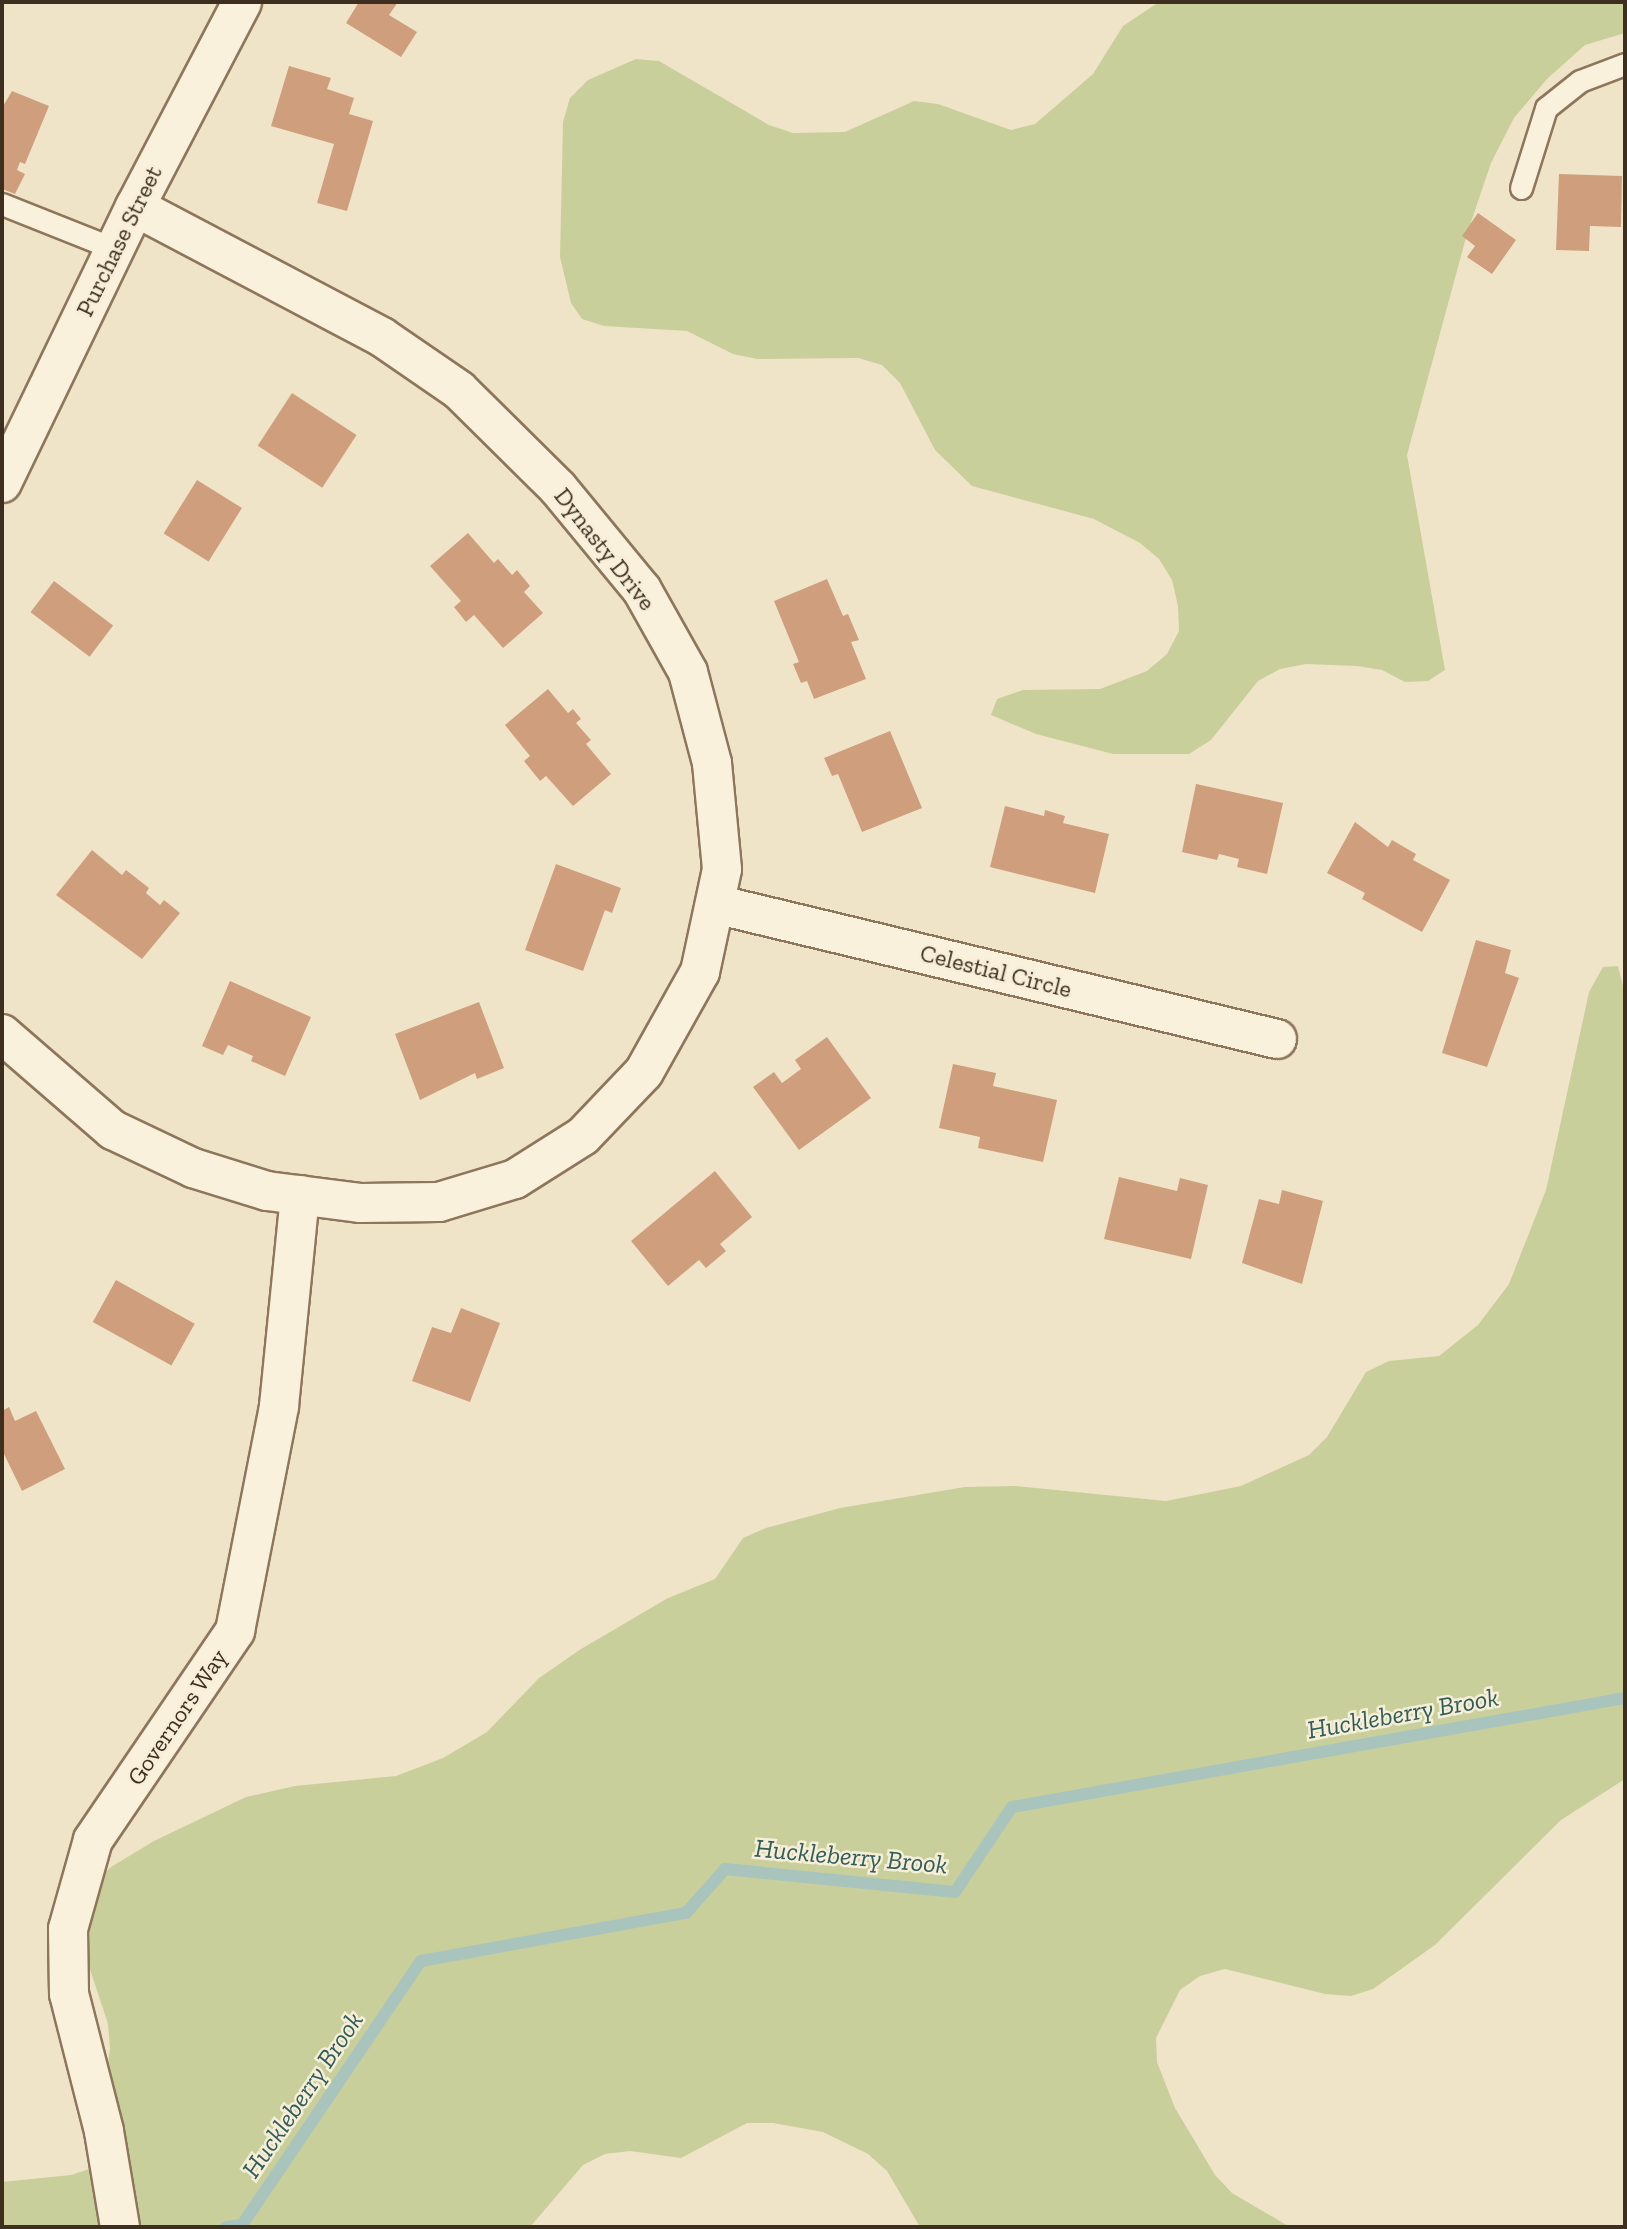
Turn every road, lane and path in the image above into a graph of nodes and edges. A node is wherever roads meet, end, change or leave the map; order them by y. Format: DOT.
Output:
graph roads {
  1 [pos="242,2"];
  2 [pos="1625,64"];
  3 [pos="1521,188"];
  4 [pos="2,204"];
  5 [pos="135,207"];
  6 [pos="115,249"];
  7 [pos="2,483"];
  8 [pos="715,904"];
  9 [pos="2,1034"];
  10 [pos="1277,1039"];
  11 [pos="300,1195"];
  12 [pos="120,2227"];
  1 -- 5 [label="street, Purchase Street"];
  2 -- 3 [label="lane"];
  4 -- 6 [label="lane"];
  5 -- 6 [label="street, Purchase Street"];
  5 -- 8 [label="street, Dynasty Drive"];
  6 -- 7 [label="street, Purchase Street"];
  8 -- 10 [label="street, Celestial Circle"];
  8 -- 11 [label="street, Dynasty Drive"];
  9 -- 11 [label="street, Dynasty Drive"];
  11 -- 12 [label="street, Governors Way"];
}
